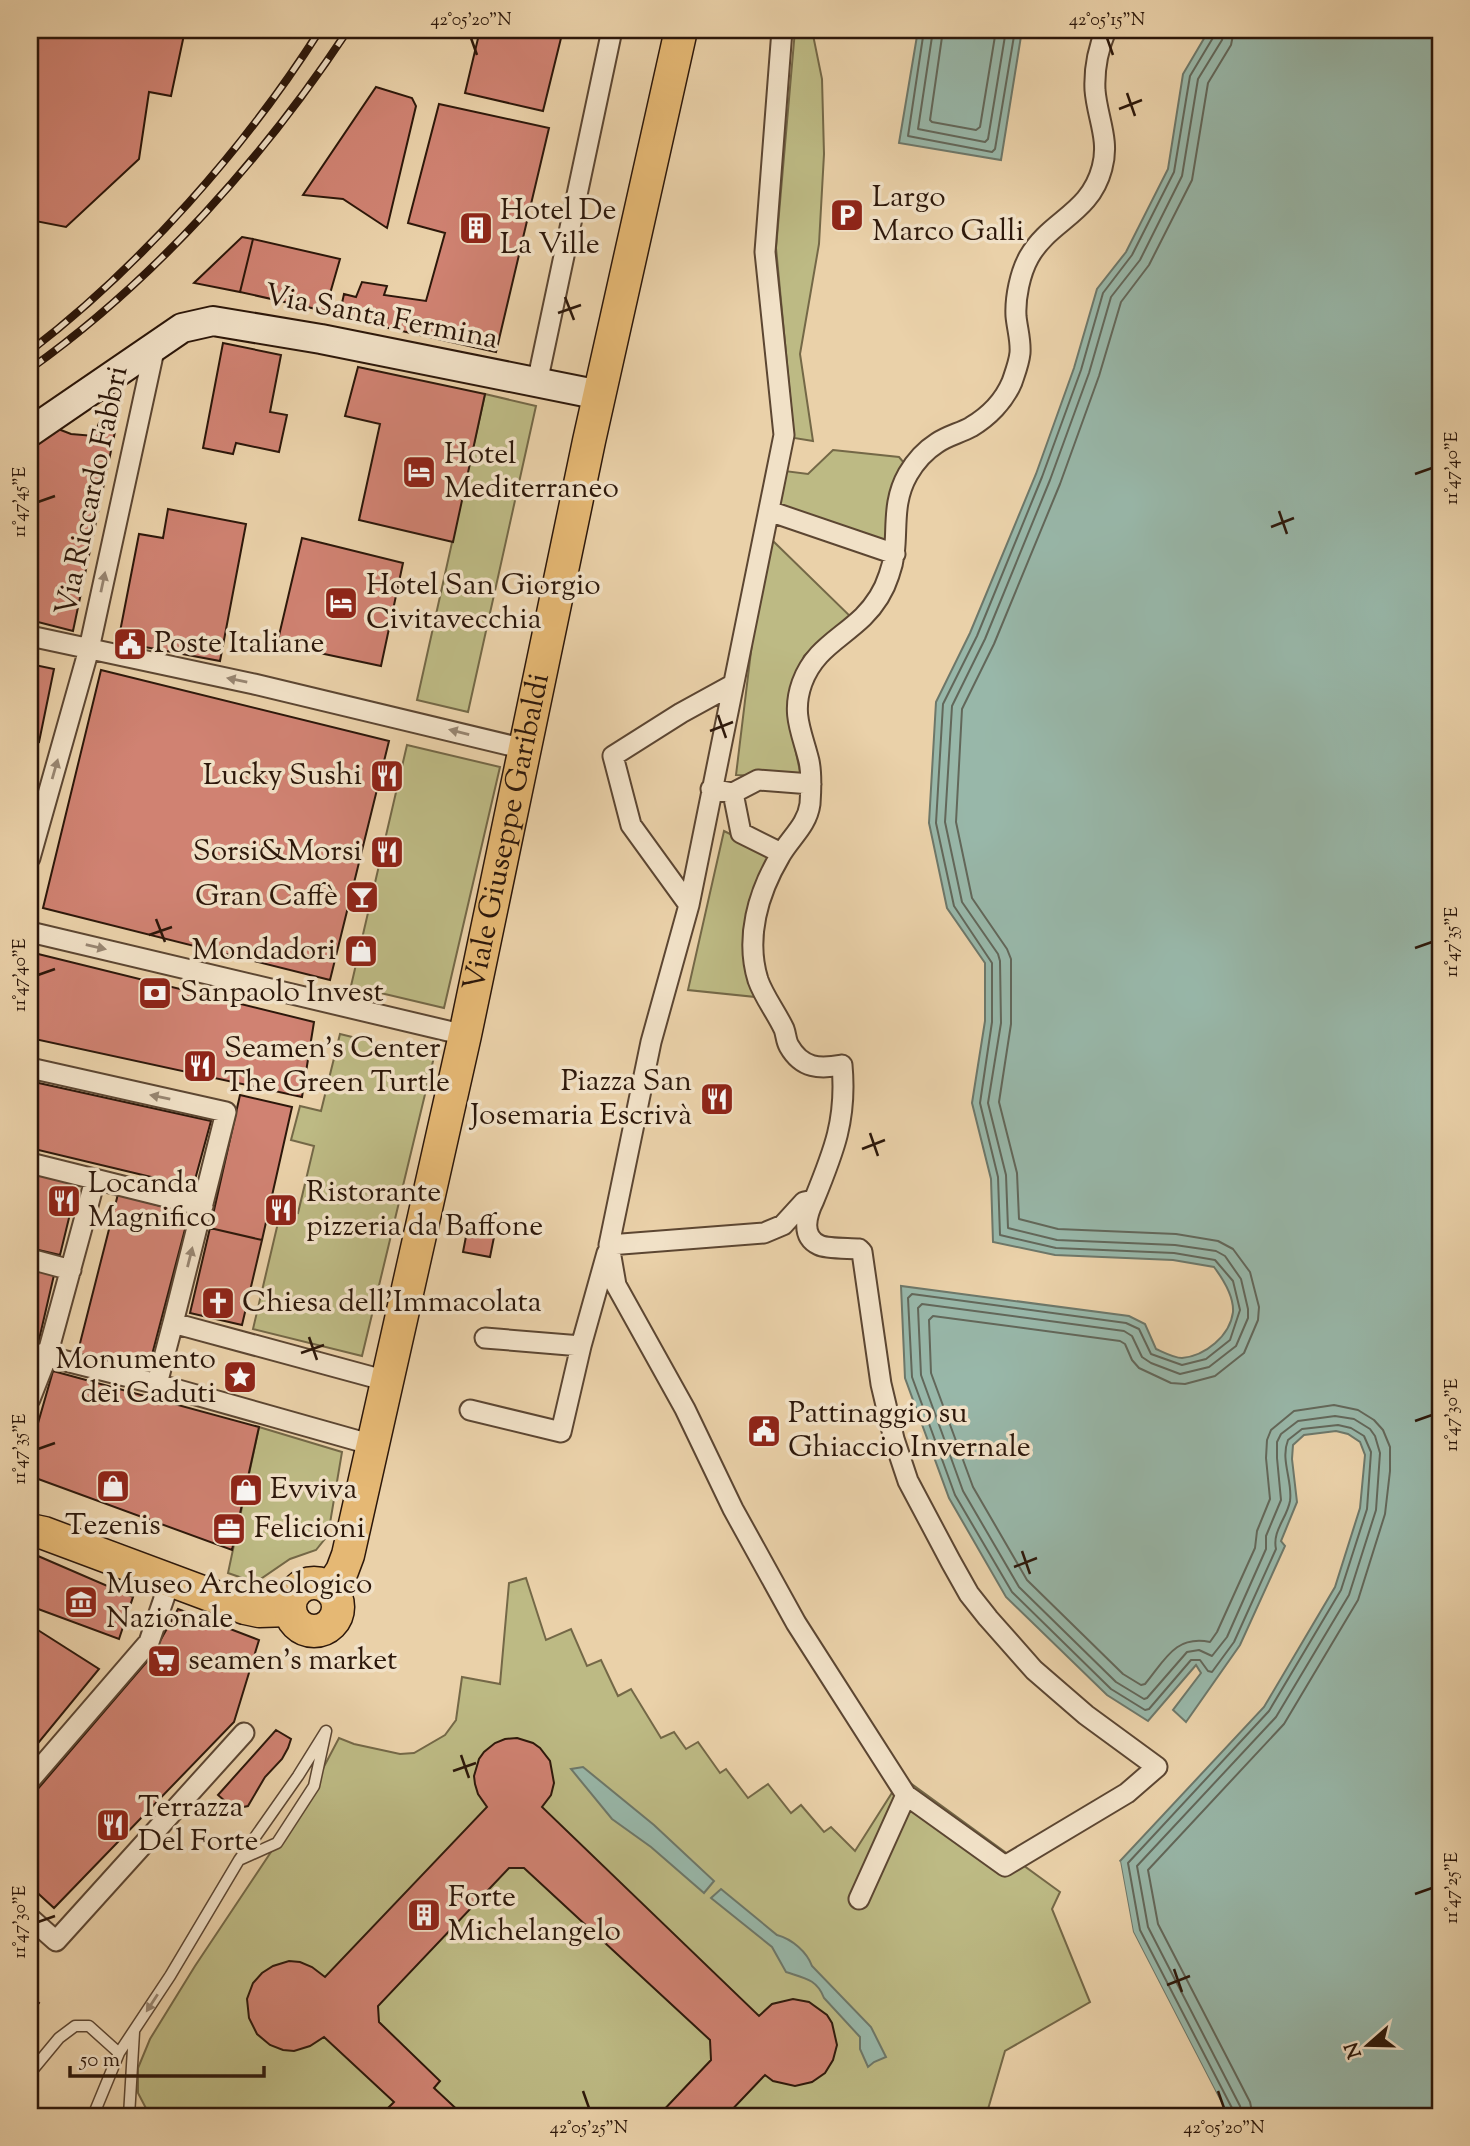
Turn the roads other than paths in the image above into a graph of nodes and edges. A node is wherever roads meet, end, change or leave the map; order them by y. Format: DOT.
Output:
graph roads {
  1 [pos="612,30"];
  2 [pos="681,30"];
  3 [pos="782,30"];
  4 [pos="1107,30"];
  5 [pos="155,346"];
  6 [pos="537,383"];
  7 [pos="600,395"];
  8 [pos="30,432"];
  9 [pos="769,511"];
  10 [pos="895,554"];
  11 [pos="30,636"];
  12 [pos="89,649"];
  13 [pos="732,685"];
  14 [pos="525,749"];
  15 [pos="811,784"];
  16 [pos="711,789"];
  17 [pos="733,793"];
  18 [pos="781,853"];
  19 [pos="30,858"];
  20 [pos="689,905"];
  21 [pos="30,932"];
  22 [pos="465,1035"];
  23 [pos="30,1068"];
  24 [pos="30,1163"];
  25 [pos="95,1180"];
  26 [pos="814,1200"];
  27 [pos="203,1206"];
  28 [pos="609,1245"];
  29 [pos="30,1259"];
  30 [pos="71,1270"];
  31 [pos="173,1323"];
  32 [pos="485,1338"];
  33 [pos="581,1346"];
  34 [pos="38,1354"];
  35 [pos="387,1381"];
  36 [pos="158,1384"];
  37 [pos="30,1399"];
  38 [pos="470,1410"];
  39 [pos="373,1445"];
  40 [pos="30,1530"];
  41 [pos="170,1581"];
  42 [pos="244,1733"];
  43 [pos="30,1780"];
  44 [pos="906,1795"];
  45 [pos="239,1860"];
  46 [pos="859,1899"];
  47 [pos="30,1918"];
  48 [pos="134,2031"];
  49 [pos="119,2053"];
  50 [pos="30,2073"];
  51 [pos="93,2116"];
  52 [pos="129,2116"];
  1 -- 6 [label="street"];
  2 -- 7 [label="main road, Viale Giuseppe Garibaldi"];
  3 -- 9 [label="street"];
  4 -- 10 [label="street"];
  5 -- 6 [label="street, Via Santa Fermina"];
  5 -- 8 [label="street, Via Santa Fermina"];
  12 -- 5 [label="street, Via Riccardo Fabbri, one-way"];
  6 -- 7 [label="street, Via Santa Fermina"];
  7 -- 14 [label="main road, Viale Giuseppe Garibaldi"];
  9 -- 10 [label="street"];
  9 -- 13 [label="street"];
  10 -- 15 [label="street"];
  11 -- 12 [label="street"];
  14 -- 12 [label="street, one-way"];
  19 -- 12 [label="street, Via Riccardo Fabbri, one-way"];
  13 -- 16 [label="street"];
  13 -- 20 [label="street"];
  14 -- 22 [label="main road, Viale Giuseppe Garibaldi"];
  15 -- 17 [label="street"];
  15 -- 18 [label="street"];
  16 -- 17 [label="street"];
  16 -- 20 [label="street"];
  17 -- 18 [label="street"];
  18 -- 26 [label="street"];
  20 -- 28 [label="street"];
  21 -- 22 [label="street, one-way"];
  22 -- 35 [label="main road, Viale Giuseppe Garibaldi"];
  27 -- 23 [label="street, one-way"];
  24 -- 25 [label="street"];
  25 -- 27 [label="street"];
  25 -- 30 [label="street"];
  26 -- 28 [label="street"];
  26 -- 44 [label="street"];
  31 -- 27 [label="street, one-way"];
  28 -- 33 [label="street"];
  28 -- 44 [label="street"];
  29 -- 30 [label="street"];
  30 -- 34 [label="street"];
  31 -- 35 [label="street"];
  31 -- 36 [label="street"];
  32 -- 33 [label="street"];
  33 -- 38 [label="street"];
  34 -- 36 [label="street"];
  34 -- 37 [label="street"];
  35 -- 39 [label="main road, Viale Giuseppe Garibaldi"];
  36 -- 39 [label="street"];
  39 -- 41 [label="main road, Viale Giuseppe Garibaldi"];
  40 -- 41 [label="main road"];
  41 -- 43 [label="street"];
  42 -- 47 [label="street"];
  44 -- 46 [label="street"];
  45 -- 45 [label="lane"];
  45 -- 48 [label="lane, one-way"];
  48 -- 49 [label="lane"];
  48 -- 52 [label="lane"];
  49 -- 50 [label="lane"];
  49 -- 51 [label="lane"];
}
